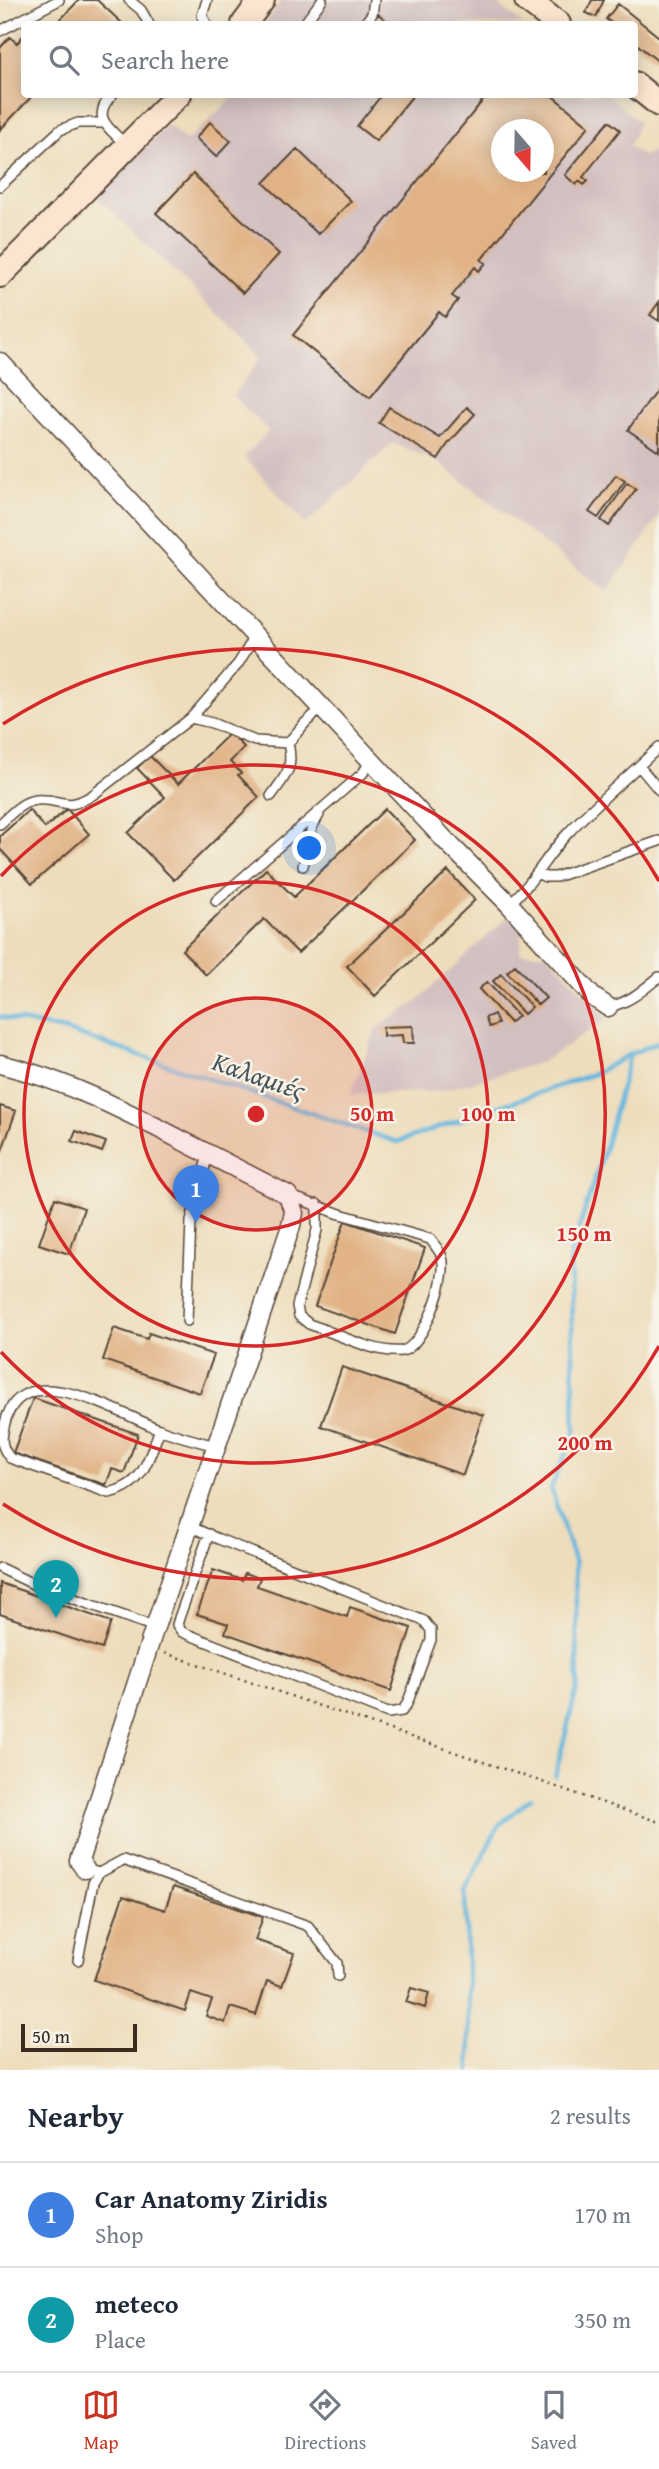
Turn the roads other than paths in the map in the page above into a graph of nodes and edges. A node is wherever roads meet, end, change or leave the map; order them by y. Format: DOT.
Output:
graph roads {
  1 [pos="59,0"];
  2 [pos="129,0"];
  3 [pos="207,0"];
  4 [pos="262,0"];
  5 [pos="322,0"];
  6 [pos="374,0"];
  7 [pos="527,0"];
  8 [pos="147,21"];
  9 [pos="205,21"];
  10 [pos="246,21"];
  11 [pos="306,21"];
  12 [pos="367,21"];
  13 [pos="554,21"];
  14 [pos="0,31"];
  15 [pos="638,86"];
  16 [pos="109,98"];
  17 [pos="175,98"];
  18 [pos="659,104"];
  19 [pos="104,123"];
  20 [pos="127,146"];
  21 [pos="0,186"];
  22 [pos="0,275"];
  23 [pos="0,362"];
  24 [pos="256,635"];
  25 [pos="323,707"];
  26 [pos="191,718"];
  27 [pos="288,743"];
  28 [pos="659,747"];
  29 [pos="372,759"];
  30 [pos="639,766"];
  31 [pos="659,790"];
  32 [pos="271,796"];
  33 [pos="323,808"];
  34 [pos="0,824"];
  35 [pos="659,841"];
  36 [pos="303,866"];
  37 [pos="537,873"];
  38 [pos="216,901"];
  39 [pos="509,904"];
  40 [pos="659,977"];
  41 [pos="608,1007"];
  42 [pos="0,1064"];
  43 [pos="208,1154"];
  44 [pos="288,1195"];
  45 [pos="317,1204"];
  46 [pos="187,1321"];
  47 [pos="160,1429"];
  48 [pos="216,1447"];
  49 [pos="189,1526"];
  50 [pos="209,1534"];
  51 [pos="0,1569"];
  52 [pos="155,1627"];
  53 [pos="92,1871"];
  54 [pos="78,1960"];
  55 [pos="338,1976"];
  1 -- 14 [label="lane"];
  2 -- 8 [label="lane"];
  3 -- 9 [label="lane"];
  4 -- 10 [label="street"];
  5 -- 11 [label="lane"];
  6 -- 12 [label="lane"];
  7 -- 13 [label="street"];
  15 -- 18 [label="street"];
  16 -- 19 [label="lane"];
  17 -- 20 [label="street"];
  19 -- 20 [label="lane"];
  19 -- 21 [label="lane"];
  20 -- 22 [label="street"];
  23 -- 24 [label="street"];
  24 -- 25 [label="street"];
  24 -- 26 [label="lane"];
  25 -- 27 [label="lane"];
  25 -- 29 [label="street"];
  26 -- 27 [label="lane"];
  26 -- 34 [label="lane"];
  27 -- 32 [label="lane"];
  28 -- 30 [label="lane"];
  29 -- 33 [label="lane"];
  29 -- 39 [label="street"];
  30 -- 31 [label="lane"];
  30 -- 37 [label="lane"];
  33 -- 36 [label="lane"];
  33 -- 38 [label="lane"];
  35 -- 37 [label="lane"];
  37 -- 39 [label="lane"];
  39 -- 41 [label="street"];
  40 -- 41 [label="lane"];
  42 -- 43 [label="street"];
  43 -- 44 [label="street"];
  43 -- 46 [label="lane"];
  44 -- 45 [label="lane"];
  44 -- 48 [label="street"];
  45 -- 45 [label="lane"];
  47 -- 47 [label="lane"];
  47 -- 48 [label="lane"];
  48 -- 49 [label="street"];
  49 -- 50 [label="lane"];
  49 -- 52 [label="street"];
  50 -- 50 [label="lane"];
  51 -- 52 [label="lane"];
  52 -- 53 [label="street"];
  53 -- 54 [label="lane"];
  53 -- 55 [label="lane"];
}
